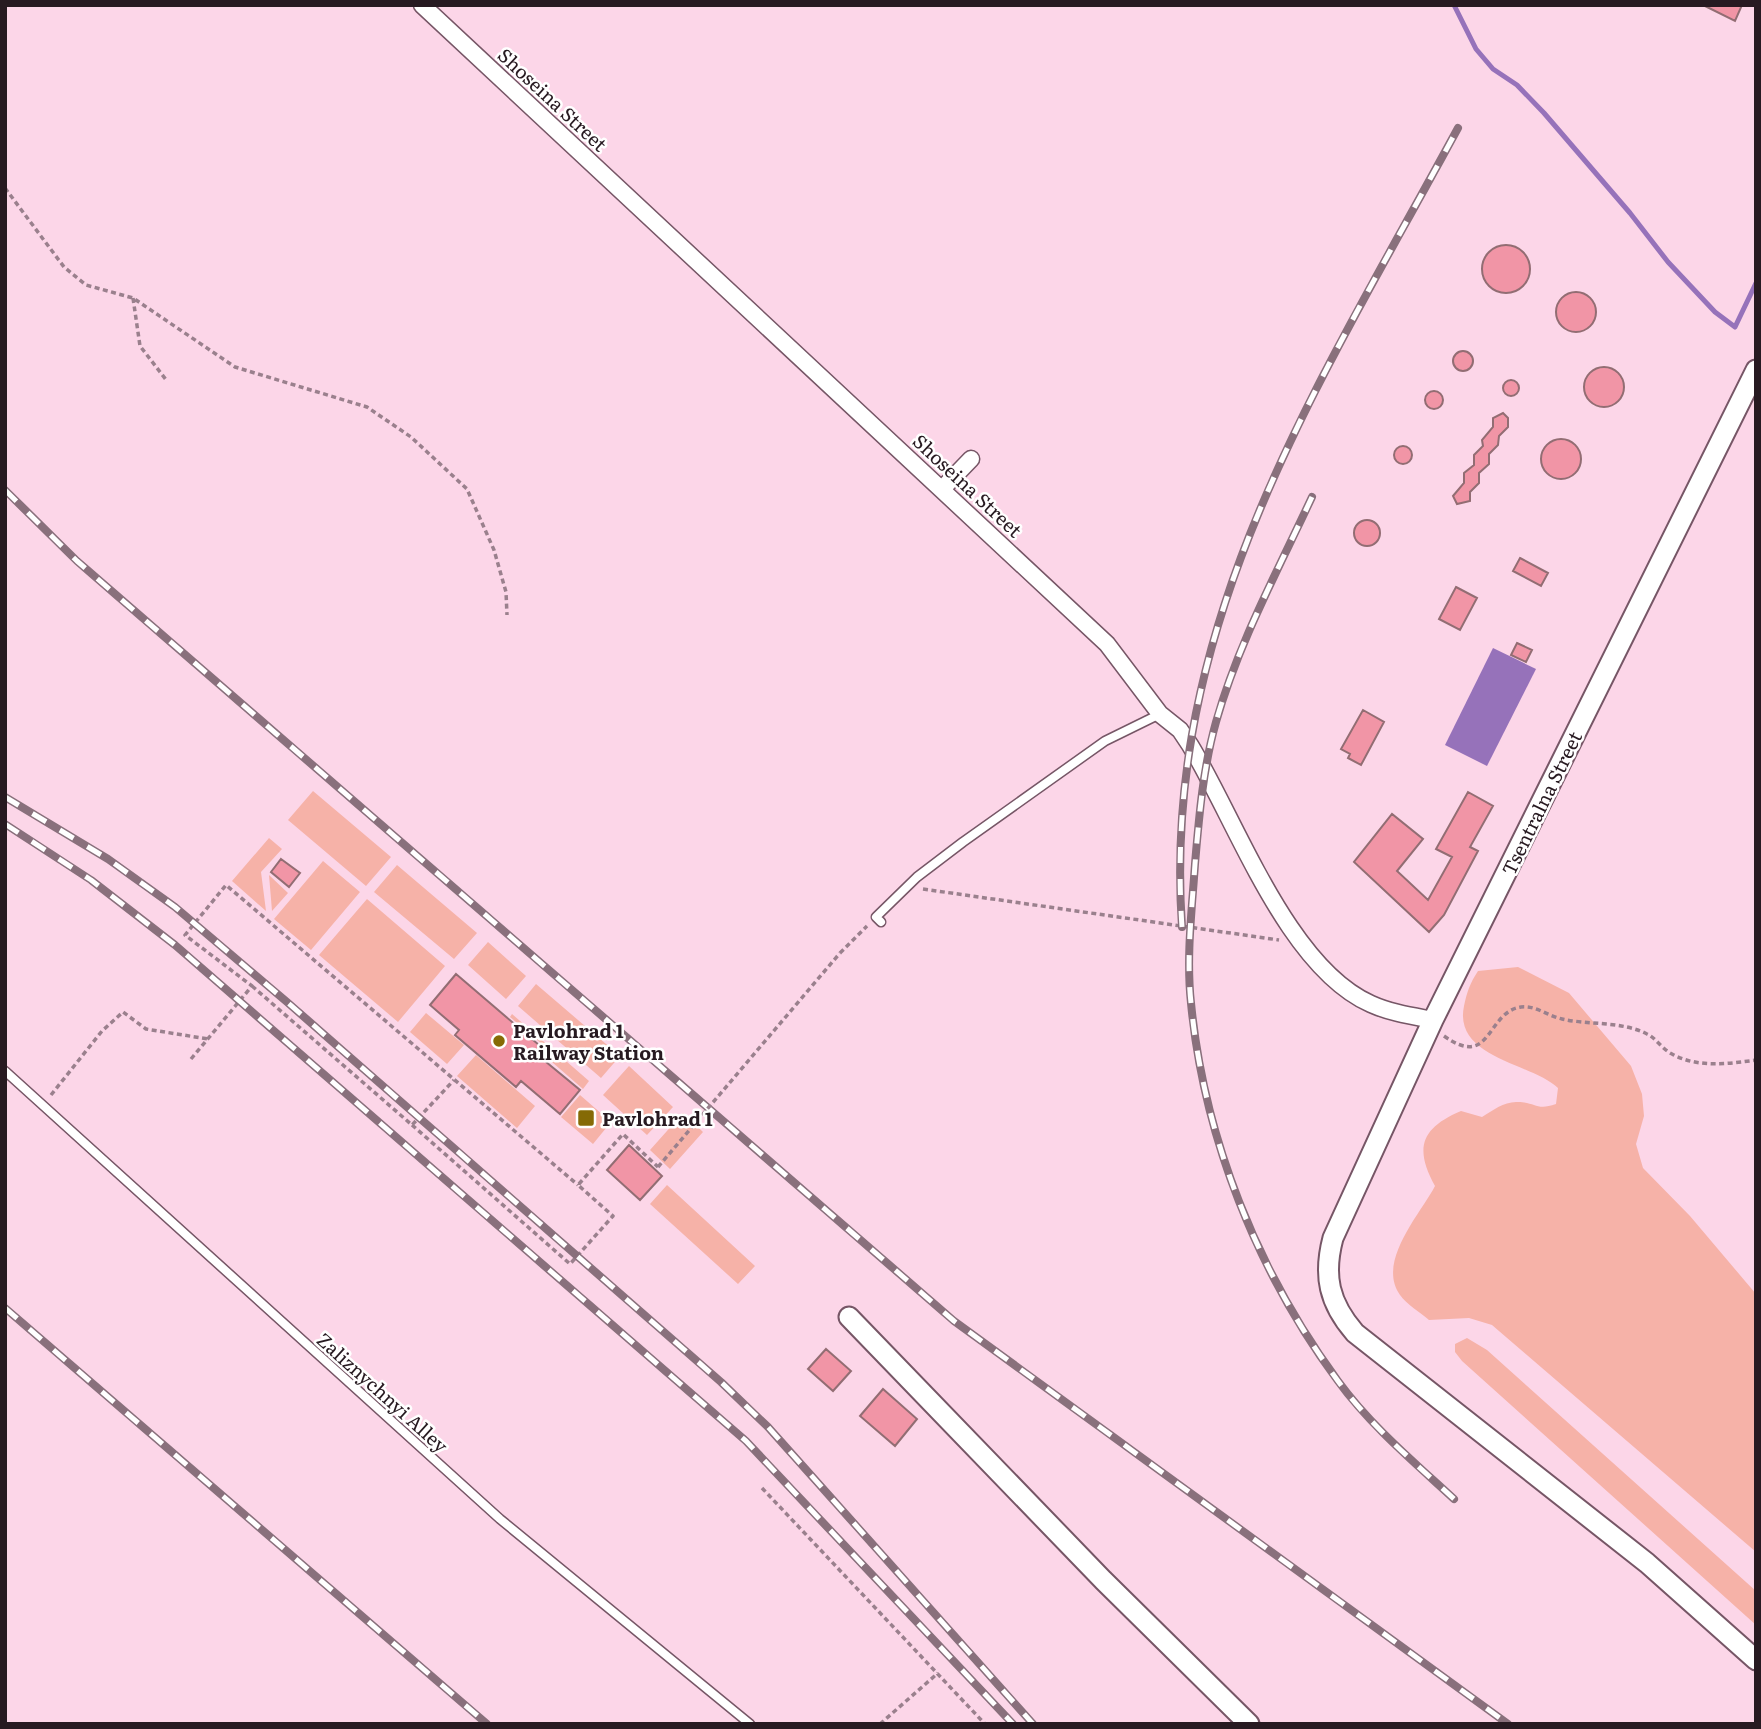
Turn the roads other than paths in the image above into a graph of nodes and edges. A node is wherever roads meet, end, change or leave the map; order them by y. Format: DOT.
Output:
graph roads {
  1 [pos="422,5"];
  2 [pos="1756,370"];
  3 [pos="971,459"];
  4 [pos="942,489"];
  5 [pos="1160,714"];
  6 [pos="878,919"];
  7 [pos="1432,1022"];
  8 [pos="5,1072"];
  9 [pos="849,1318"];
  10 [pos="1756,1660"];
  11 [pos="750,1724"];
  12 [pos="1249,1724"];
  1 -- 4 [label="street, Shoseina Street"];
  2 -- 7 [label="street, Tsentralna Street"];
  3 -- 4 [label="street"];
  4 -- 5 [label="street, Shoseina Street"];
  5 -- 6 [label="lane"];
  5 -- 7 [label="street, Shoseina Street"];
  7 -- 10 [label="street, Tsentralna Street"];
  8 -- 11 [label="lane, Zaliznychnyi Alley"];
  9 -- 12 [label="street"];
}
